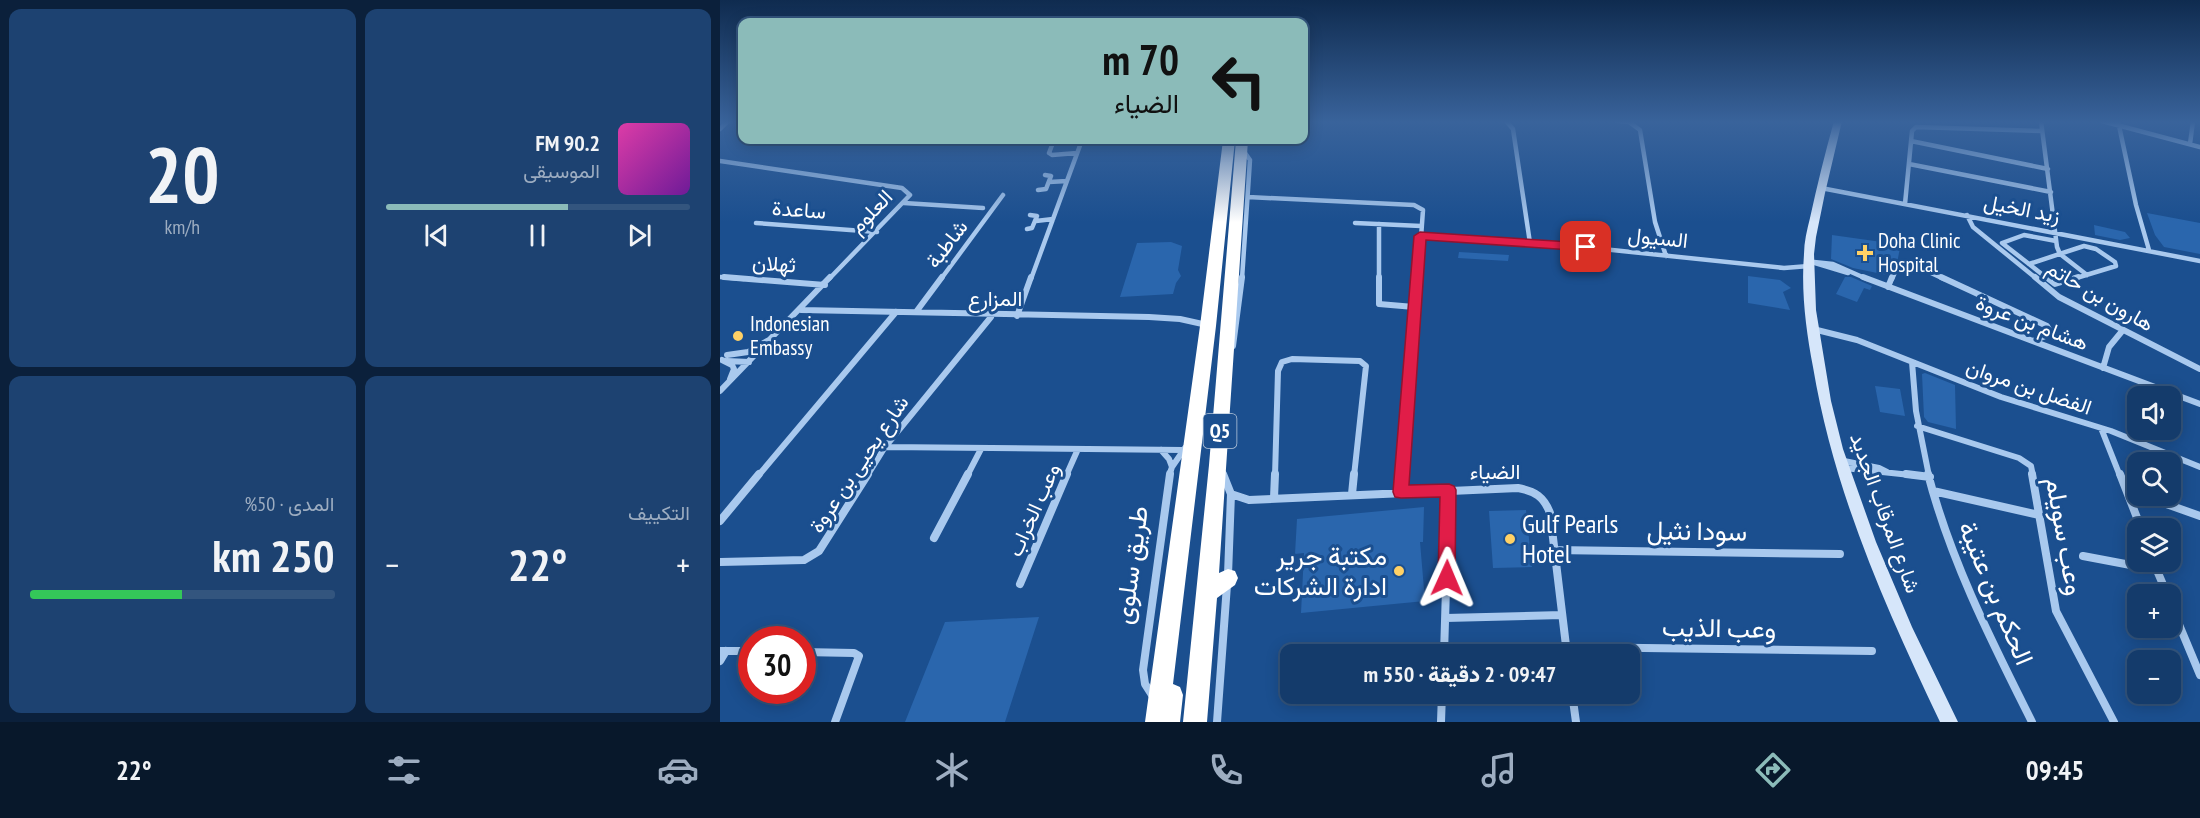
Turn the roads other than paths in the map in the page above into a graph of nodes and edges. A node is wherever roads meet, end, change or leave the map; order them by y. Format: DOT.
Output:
graph roads {
  1 [pos="1076,155"];
  2 [pos="1225,155"];
  3 [pos="1231,155"];
  4 [pos="1237,155"];
  5 [pos="1247,155"];
  6 [pos="1517,155"];
  7 [pos="1644,155"];
  8 [pos="1829,155"];
  9 [pos="1910,155"];
  10 [pos="1981,155"];
  11 [pos="2046,155"];
  12 [pos="2125,155"];
  13 [pos="720,161"];
  14 [pos="1226,163"];
  15 [pos="1909,164"];
  16 [pos="2048,168"];
  17 [pos="1045,175"];
  18 [pos="1067,181"];
  19 [pos="1049,182"];
  20 [pos="1821,187"];
  21 [pos="1038,190"];
  22 [pos="2051,192"];
  23 [pos="1003,195"];
  24 [pos="1248,197"];
  25 [pos="904,203"];
  26 [pos="1905,204"];
  27 [pos="983,208"];
  28 [pos="1235,214"];
  29 [pos="1030,215"];
  30 [pos="1967,215"];
  31 [pos="1053,219"];
  32 [pos="1036,221"];
  33 [pos="756,223"];
  34 [pos="1355,223"];
  35 [pos="1379,224"];
  36 [pos="1421,226"];
  37 [pos="1027,230"];
  38 [pos="877,232"];
  39 [pos="2056,232"];
  40 [pos="1420,236"];
  41 [pos="2056,242"];
  42 [pos="1530,243"];
  43 [pos="2149,250"];
  44 [pos="2060,254"];
  45 [pos="1665,256"];
  46 [pos="2200,260"];
  47 [pos="1812,263"];
  48 [pos="2027,264"];
  49 [pos="1784,268"];
  50 [pos="2087,275"];
  51 [pos="720,277"];
  52 [pos="1809,279"];
  53 [pos="825,285"];
  54 [pos="1888,287"];
  55 [pos="1414,307"];
  56 [pos="801,310"];
  57 [pos="1811,310"];
  58 [pos="896,312"];
  59 [pos="916,312"];
  60 [pos="1017,316"];
  61 [pos="991,317"];
  62 [pos="1209,319"];
  63 [pos="1189,321"];
  64 [pos="1813,330"];
  65 [pos="2123,330"];
  66 [pos="777,334"];
  67 [pos="2033,341"];
  68 [pos="722,358"];
  69 [pos="752,360"];
  70 [pos="1224,362"];
  71 [pos="1912,362"];
  72 [pos="2103,368"];
  73 [pos="2200,369"];
  74 [pos="729,382"];
  75 [pos="720,391"];
  76 [pos="2200,404"];
  77 [pos="1917,426"];
  78 [pos="2101,428"];
  79 [pos="1189,442"];
  80 [pos="885,447"];
  81 [pos="981,449"];
  82 [pos="1078,449"];
  83 [pos="1160,450"];
  84 [pos="1840,464"];
  85 [pos="1218,465"];
  86 [pos="1172,467"];
  87 [pos="2200,467"];
  88 [pos="1930,477"];
  89 [pos="1449,490"];
  90 [pos="2126,490"];
  91 [pos="1933,491"];
  92 [pos="1401,492"];
  93 [pos="1352,494"];
  94 [pos="1231,495"];
  95 [pos="1274,498"];
  96 [pos="1249,500"];
  97 [pos="2172,506"];
  98 [pos="1231,510"];
  99 [pos="2039,515"];
  100 [pos="2200,516"];
  101 [pos="2137,518"];
  102 [pos="720,521"];
  103 [pos="933,538"];
  104 [pos="1554,550"];
  105 [pos="1840,555"];
  106 [pos="2083,556"];
  107 [pos="720,562"];
  108 [pos="2127,564"];
  109 [pos="1228,578"];
  110 [pos="1020,584"];
  111 [pos="1205,594"];
  112 [pos="1562,615"];
  113 [pos="1446,618"];
  114 [pos="2181,629"];
  115 [pos="1445,644"];
  116 [pos="1565,644"];
  117 [pos="723,651"];
  118 [pos="1640,651"];
  119 [pos="1872,651"];
  120 [pos="816,652"];
  121 [pos="720,661"];
  122 [pos="2200,675"];
  123 [pos="1442,704"];
  124 [pos="1574,704"];
  125 [pos="1164,713"];
  126 [pos="835,722"];
  127 [pos="1157,722"];
  128 [pos="1195,722"];
  129 [pos="1217,722"];
  130 [pos="1441,722"];
  131 [pos="1576,722"];
  132 [pos="1949,722"];
  133 [pos="2032,722"];
  134 [pos="2114,722"];
  1 -- 18 [label="street"];
  2 -- 14 [label="street, طريق سلوى / Q5"];
  3 -- 14 [label="highway, طريق سلوى / Q5"];
  4 -- 28 [label="highway, Q5"];
  5 -- 24 [label="street"];
  6 -- 42 [label="street"];
  7 -- 45 [label="street"];
  8 -- 20 [label="street, شارع المرقاب الجديد"];
  9 -- 15 [label="street"];
  10 -- 16 [label="street"];
  11 -- 16 [label="street"];
  12 -- 43 [label="street"];
  13 -- 25 [label="street, العلوم"];
  14 -- 62 [label="highway, طريق سلوى / Q5"];
  15 -- 22 [label="street"];
  15 -- 26 [label="street"];
  16 -- 22 [label="street"];
  17 -- 19 [label="street"];
  18 -- 19 [label="street"];
  18 -- 31 [label="street"];
  19 -- 21 [label="street"];
  20 -- 26 [label="street, زيد الخيل"];
  20 -- 47 [label="street, شارع المرقاب الجديد"];
  22 -- 39 [label="street"];
  23 -- 59 [label="street, شاطبة"];
  24 -- 28 [label="highway"];
  24 -- 36 [label="street"];
  24 -- 70 [label="street"];
  25 -- 27 [label="street"];
  25 -- 38 [label="street, العلوم"];
  26 -- 30 [label="street, زيد الخيل"];
  28 -- 70 [label="highway, Q5"];
  29 -- 32 [label="street"];
  30 -- 39 [label="street, زيد الخيل"];
  30 -- 65 [label="street, هارون بن حاتم"];
  31 -- 32 [label="street"];
  31 -- 60 [label="street"];
  32 -- 37 [label="street"];
  33 -- 38 [label="street, ساعدة"];
  34 -- 35 [label="street"];
  35 -- 36 [label="street"];
  35 -- 55 [label="street"];
  36 -- 40 [label="street"];
  38 -- 53 [label="street, العلوم"];
  39 -- 41 [label="street"];
  39 -- 43 [label="street, زيد الخيل"];
  40 -- 42 [label="street, السيول"];
  40 -- 55 [label="street"];
  41 -- 44 [label="street"];
  41 -- 48 [label="street"];
  42 -- 45 [label="street, السيول"];
  43 -- 46 [label="street, زيد الخيل"];
  44 -- 48 [label="street"];
  44 -- 50 [label="street"];
  44 -- 50 [label="street"];
  45 -- 49 [label="street, السيول"];
  47 -- 49 [label="street, السيول"];
  47 -- 52 [label="street, شارع المرقاب الجديد"];
  47 -- 54 [label="street, هشام بن عروة"];
  47 -- 57 [label="street, شارع المرقاب الجديد"];
  48 -- 50 [label="street"];
  49 -- 52 [label="street, السيول"];
  51 -- 53 [label="street, ثهلان"];
  52 -- 57 [label="street, شارع المرقاب الجديد"];
  53 -- 56 [label="street, العلوم"];
  54 -- 67 [label="street, هشام بن عروة"];
  54 -- 67 [label="street"];
  55 -- 92 [label="street"];
  56 -- 58 [label="street, المزارع"];
  56 -- 66 [label="street, العلوم"];
  57 -- 64 [label="street, شارع المرقاب الجديد"];
  58 -- 59 [label="street, المزارع"];
  58 -- 102 [label="street"];
  59 -- 61 [label="street, المزارع"];
  60 -- 61 [label="street, المزارع"];
  60 -- 63 [label="street, المزارع"];
  61 -- 80 [label="street, شارع يحيى بن عروة"];
  62 -- 63 [label="street, المزارع"];
  62 -- 63 [label="street, المزارع"];
  62 -- 79 [label="highway, طريق سلوى / Q5"];
  64 -- 71 [label="street, الفضل بن مروان"];
  64 -- 84 [label="street, شارع المرقاب الجديد"];
  65 -- 72 [label="street"];
  65 -- 73 [label="street, هارون بن حاتم"];
  66 -- 68 [label="street"];
  66 -- 69 [label="street, العلوم"];
  67 -- 72 [label="street, هشام بن عروة"];
  68 -- 69 [label="street"];
  68 -- 74 [label="street"];
  69 -- 74 [label="street, العلوم"];
  70 -- 85 [label="highway, Q5"];
  71 -- 77 [label="street, الحكم بن عتيبة"];
  71 -- 78 [label="street, الفضل بن مروان"];
  72 -- 76 [label="street, هشام بن عروة"];
  74 -- 75 [label="street, العلوم"];
  77 -- 88 [label="street, الحكم بن عتيبة"];
  77 -- 99 [label="street, وعب سويلم"];
  78 -- 87 [label="street, الفضل بن مروان"];
  78 -- 90 [label="street"];
  79 -- 83 [label="street, وعب الخراب"];
  79 -- 86 [label="street, طريق سلوى"];
  79 -- 125 [label="highway, طريق سلوى / Q5"];
  80 -- 81 [label="street, وعب الخراب"];
  80 -- 107 [label="street, شارع يحيى بن عروة"];
  81 -- 82 [label="street, وعب الخراب"];
  81 -- 103 [label="street"];
  82 -- 83 [label="street, وعب الخراب"];
  82 -- 110 [label="street, وعب الخراب"];
  83 -- 86 [label="street"];
  84 -- 88 [label="street"];
  84 -- 132 [label="street, شارع المرقاب الجديد"];
  85 -- 94 [label="street"];
  85 -- 111 [label="highway, Q5"];
  86 -- 125 [label="street, طريق سلوى"];
  88 -- 91 [label="street, الحكم بن عتيبة"];
  89 -- 92 [label="street, الضياء"];
  89 -- 104 [label="street, الضياء"];
  89 -- 113 [label="street"];
  90 -- 101 [label="street"];
  91 -- 99 [label="street"];
  91 -- 133 [label="street, الحكم بن عتيبة"];
  92 -- 93 [label="street, الضياء"];
  93 -- 95 [label="street, الضياء"];
  93 -- 95 [label="street"];
  94 -- 96 [label="street, الضياء"];
  94 -- 98 [label="street"];
  95 -- 96 [label="street, الضياء"];
  96 -- 98 [label="street, الضياء"];
  97 -- 100 [label="street"];
  98 -- 109 [label="street"];
  99 -- 134 [label="street, وعب سويلم"];
  104 -- 105 [label="street, سودا نثيل"];
  104 -- 112 [label="street, الضياء"];
  106 -- 108 [label="street"];
  109 -- 111 [label="highway"];
  109 -- 129 [label="street"];
  111 -- 128 [label="highway, Q5"];
  112 -- 113 [label="street"];
  112 -- 116 [label="street, الضياء"];
  113 -- 115 [label="street"];
  114 -- 122 [label="street"];
  117 -- 121 [label="street"];
  118 -- 119 [label="street, وعب الذيب"];
  120 -- 126 [label="street"];
  123 -- 130 [label="street"];
  124 -- 131 [label="street"];
  125 -- 127 [label="highway"];
}
